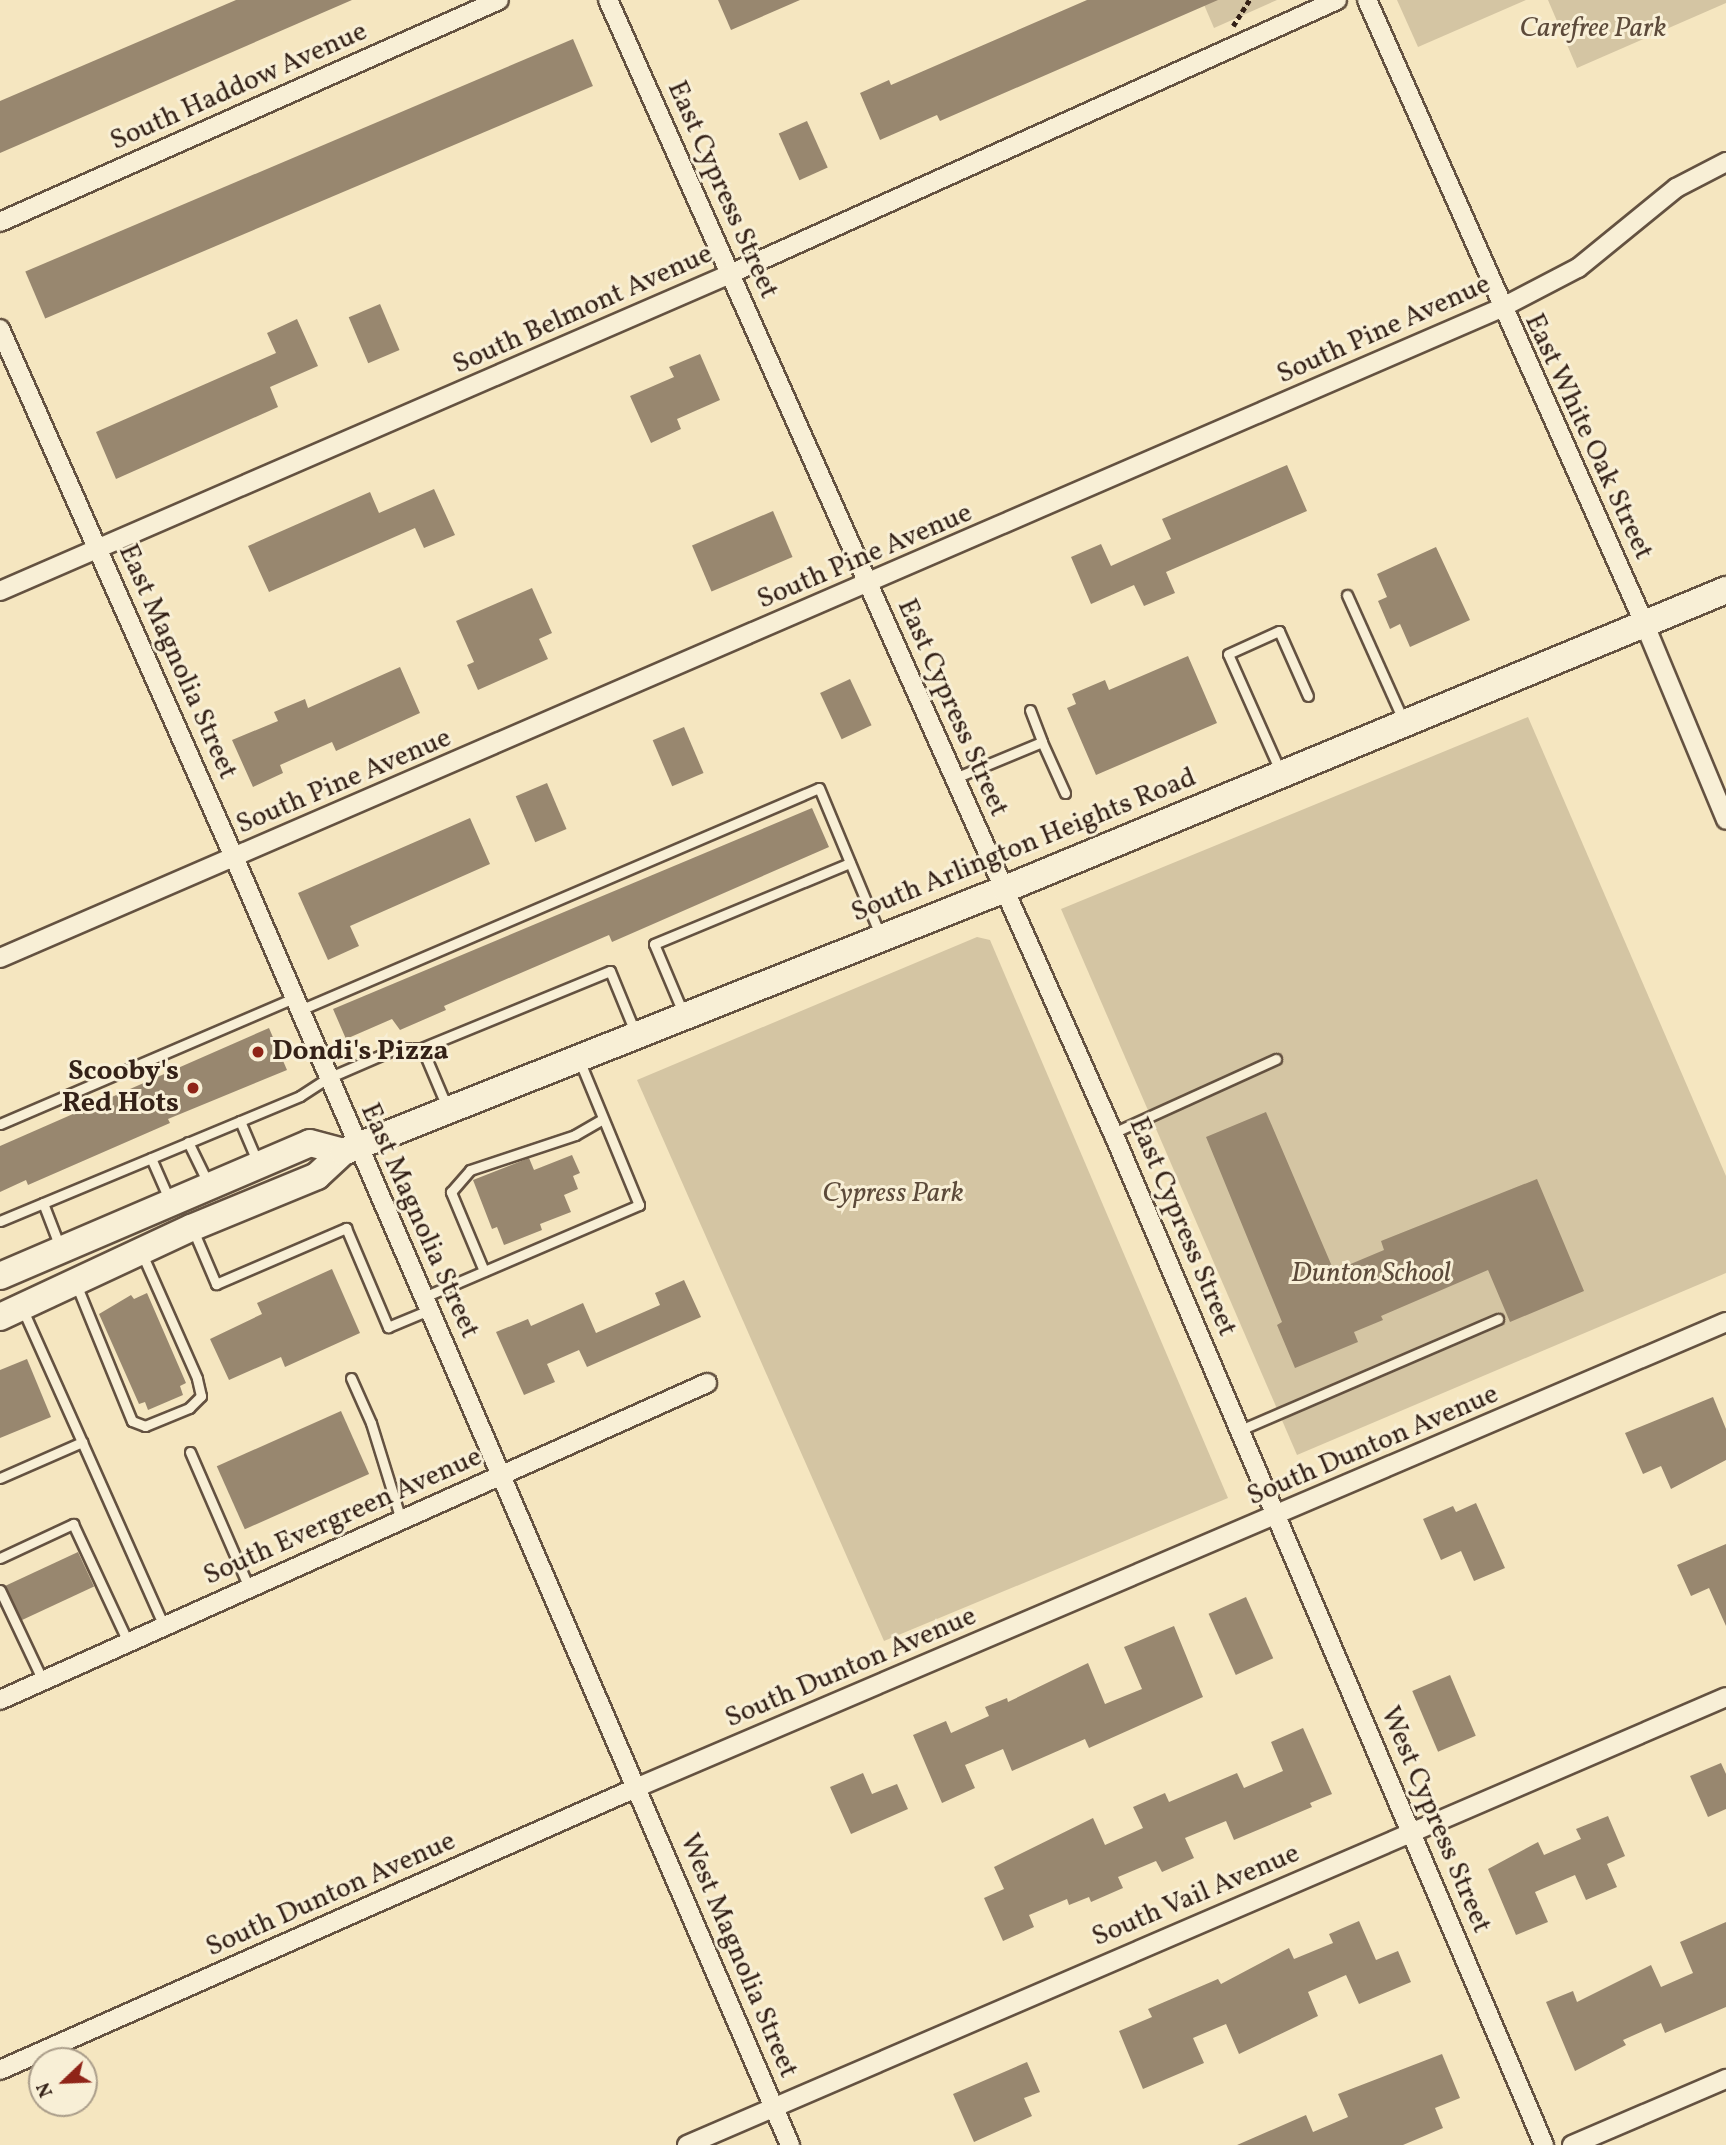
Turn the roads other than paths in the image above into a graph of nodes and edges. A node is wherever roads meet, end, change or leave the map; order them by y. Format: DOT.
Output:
graph roads {
  1 [pos="499,0"];
  2 [pos="608,0"];
  3 [pos="1337,0"];
  4 [pos="1367,0"];
  5 [pos="1726,162"];
  6 [pos="0,222"];
  7 [pos="730,274"];
  8 [pos="1501,308"];
  9 [pos="0,329"];
  10 [pos="98,549"];
  11 [pos="869,584"];
  12 [pos="1726,590"];
  13 [pos="0,591"];
  14 [pos="1347,595"];
  15 [pos="1645,625"];
  16 [pos="1308,696"];
  17 [pos="1030,710"];
  18 [pos="1405,724"];
  19 [pos="1042,742"];
  20 [pos="1282,775"];
  21 [pos="955,778"];
  22 [pos="1065,793"];
  23 [pos="1726,820"];
  24 [pos="234,857"];
  25 [pos="850,863"];
  26 [pos="1004,889"];
  27 [pos="881,939"];
  28 [pos="0,958"];
  29 [pos="297,1004"];
  30 [pos="685,1018"];
  31 [pos="637,1037"];
  32 [pos="422,1048"];
  33 [pos="1276,1059"];
  34 [pos="580,1060"];
  35 [pos="328,1078"];
  36 [pos="449,1113"];
  37 [pos="603,1119"];
  38 [pos="240,1121"];
  39 [pos="0,1124"];
  40 [pos="1113,1133"];
  41 [pos="188,1142"];
  42 [pos="350,1149"];
  43 [pos="151,1158"];
  44 [pos="259,1166"];
  45 [pos="210,1188"];
  46 [pos="43,1203"];
  47 [pos="171,1204"];
  48 [pos="0,1221"];
  49 [pos="191,1228"];
  50 [pos="61,1250"];
  51 [pos="141,1251"];
  52 [pos="484,1271"];
  53 [pos="0,1276"];
  54 [pos="75,1282"];
  55 [pos="426,1304"];
  56 [pos="11,1312"];
  57 [pos="1498,1319"];
  58 [pos="1726,1322"];
  59 [pos="351,1378"];
  60 [pos="708,1383"];
  61 [pos="1240,1430"];
  62 [pos="82,1442"];
  63 [pos="190,1452"];
  64 [pos="502,1475"];
  65 [pos="0,1478"];
  66 [pos="1276,1516"];
  67 [pos="401,1520"];
  68 [pos="0,1558"];
  69 [pos="249,1588"];
  70 [pos="0,1590"];
  71 [pos="164,1626"];
  72 [pos="128,1642"];
  73 [pos="43,1681"];
  74 [pos="1726,1697"];
  75 [pos="0,1700"];
  76 [pos="638,1787"];
  77 [pos="1411,1831"];
  78 [pos="0,2070"];
  79 [pos="1726,2079"];
  80 [pos="774,2107"];
  81 [pos="687,2145"];
  82 [pos="790,2145"];
  83 [pos="1544,2145"];
  84 [pos="1572,2145"];
  1 -- 6 [label="street, South Haddow Avenue"];
  2 -- 7 [label="street, East Cypress Street"];
  3 -- 7 [label="street, South Belmont Avenue"];
  4 -- 8 [label="street, East White Oak Street"];
  5 -- 8 [label="street, South Pine Avenue"];
  7 -- 10 [label="street, South Belmont Avenue"];
  7 -- 11 [label="street, East Cypress Street"];
  8 -- 11 [label="street, South Pine Avenue"];
  8 -- 15 [label="street, East White Oak Street"];
  9 -- 10 [label="street, East Magnolia Street"];
  10 -- 13 [label="street, South Belmont Avenue"];
  10 -- 24 [label="street, East Magnolia Street"];
  11 -- 21 [label="street, East Cypress Street"];
  11 -- 24 [label="street, South Pine Avenue"];
  12 -- 15 [label="main road, South Arlington Heights Road"];
  14 -- 18 [label="lane"];
  15 -- 18 [label="main road, South Arlington Heights Road"];
  15 -- 23 [label="street, East White Oak Street"];
  16 -- 20 [label="lane"];
  17 -- 19 [label="lane"];
  18 -- 20 [label="main road, South Arlington Heights Road"];
  19 -- 21 [label="lane"];
  19 -- 22 [label="lane"];
  20 -- 26 [label="main road, South Arlington Heights Road"];
  21 -- 26 [label="street, East Cypress Street"];
  24 -- 28 [label="street, South Pine Avenue"];
  24 -- 29 [label="street, East Magnolia Street"];
  25 -- 27 [label="lane"];
  25 -- 29 [label="lane"];
  25 -- 30 [label="lane"];
  26 -- 27 [label="main road, South Arlington Heights Road"];
  26 -- 40 [label="street, East Cypress Street"];
  27 -- 30 [label="main road, South Arlington Heights Road"];
  29 -- 35 [label="street, East Magnolia Street"];
  29 -- 39 [label="lane"];
  30 -- 31 [label="main road, South Arlington Heights Road"];
  31 -- 32 [label="lane"];
  31 -- 34 [label="main road, South Arlington Heights Road"];
  32 -- 35 [label="lane"];
  32 -- 36 [label="lane"];
  33 -- 40 [label="lane"];
  34 -- 36 [label="main road, South Arlington Heights Road"];
  34 -- 37 [label="lane"];
  35 -- 38 [label="lane"];
  35 -- 42 [label="street, East Magnolia Street"];
  36 -- 42 [label="main road, South Arlington Heights Road"];
  37 -- 52 [label="lane"];
  37 -- 52 [label="lane"];
  38 -- 41 [label="lane"];
  38 -- 44 [label="lane"];
  40 -- 61 [label="street, East Cypress Street"];
  41 -- 43 [label="lane"];
  41 -- 45 [label="lane"];
  42 -- 44 [label="main road"];
  42 -- 49 [label="main road, South Arlington Heights Road"];
  42 -- 55 [label="street, East Magnolia Street"];
  43 -- 46 [label="lane"];
  43 -- 47 [label="lane"];
  44 -- 45 [label="main road"];
  45 -- 47 [label="main road"];
  46 -- 48 [label="lane"];
  46 -- 50 [label="lane"];
  47 -- 50 [label="main road"];
  49 -- 51 [label="main road, South Arlington Heights Road"];
  49 -- 55 [label="lane"];
  50 -- 53 [label="main road"];
  51 -- 54 [label="main road, South Arlington Heights Road"];
  51 -- 54 [label="lane"];
  52 -- 55 [label="lane"];
  54 -- 56 [label="main road, South Arlington Heights Road"];
  55 -- 64 [label="street, East Magnolia Street"];
  56 -- 62 [label="lane"];
  57 -- 61 [label="lane"];
  58 -- 66 [label="street, South Dunton Avenue"];
  59 -- 67 [label="lane"];
  60 -- 64 [label="street, South Evergreen Avenue"];
  61 -- 66 [label="street, East Cypress Street"];
  62 -- 65 [label="lane"];
  62 -- 71 [label="lane"];
  63 -- 69 [label="lane"];
  64 -- 67 [label="street, South Evergreen Avenue"];
  64 -- 76 [label="street, East Magnolia Street"];
  66 -- 76 [label="street, South Dunton Avenue"];
  66 -- 77 [label="street, West Cypress Street"];
  67 -- 69 [label="street, South Evergreen Avenue"];
  68 -- 72 [label="lane"];
  69 -- 71 [label="street, South Evergreen Avenue"];
  70 -- 73 [label="lane"];
  71 -- 72 [label="street, South Evergreen Avenue"];
  72 -- 73 [label="street, South Evergreen Avenue"];
  73 -- 75 [label="street, South Evergreen Avenue"];
  74 -- 77 [label="street, South Vail Avenue"];
  76 -- 78 [label="street, South Dunton Avenue"];
  76 -- 80 [label="street, West Magnolia Street"];
  77 -- 80 [label="street, South Vail Avenue"];
  77 -- 83 [label="street, West Cypress Street"];
  79 -- 84 [label="street"];
  80 -- 81 [label="street, South Vail Avenue"];
  80 -- 82 [label="street, West Magnolia Street"];
}
